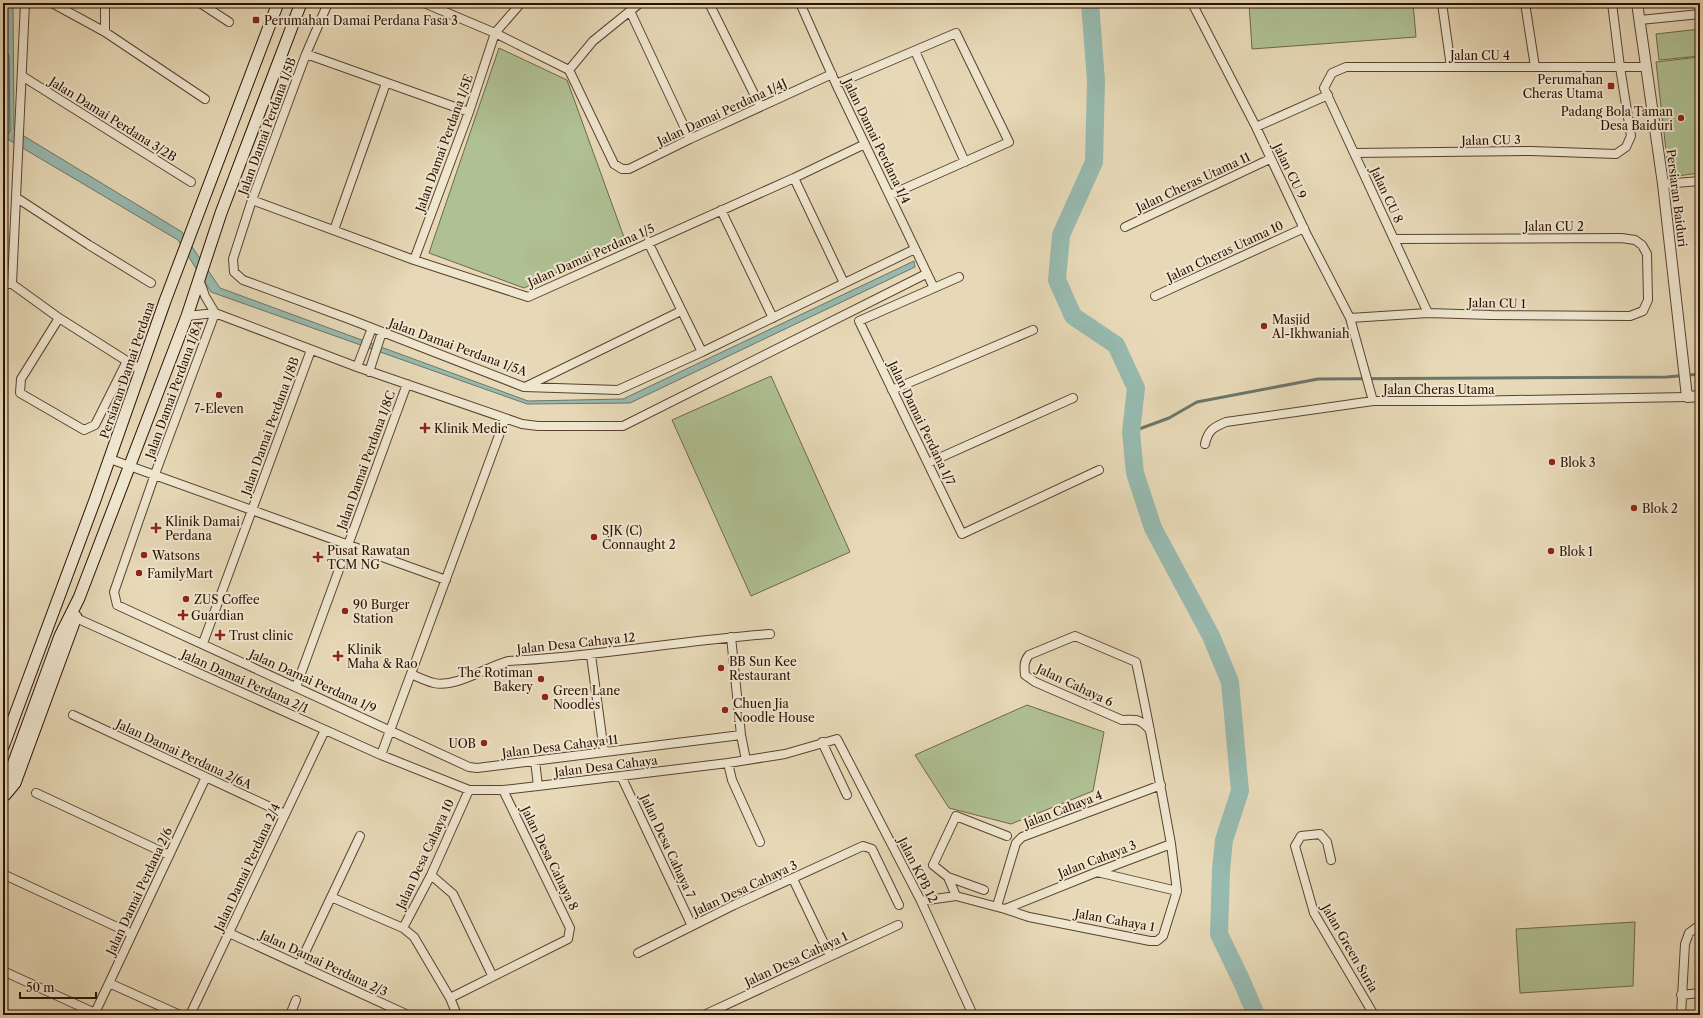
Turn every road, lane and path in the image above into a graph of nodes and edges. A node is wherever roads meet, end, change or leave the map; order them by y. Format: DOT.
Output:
graph roads {
  1 [pos="25,3"];
  2 [pos="52,3"];
  3 [pos="105,3"];
  4 [pos="200,3"];
  5 [pos="278,3"];
  6 [pos="301,3"];
  7 [pos="328,3"];
  8 [pos="424,3"];
  9 [pos="521,3"];
  10 [pos="640,3"];
  11 [pos="709,3"];
  12 [pos="800,3"];
  13 [pos="1192,3"];
  14 [pos="1442,3"];
  15 [pos="1526,3"];
  16 [pos="1612,3"];
  17 [pos="1637,3"];
  18 [pos="630,11"];
  19 [pos="1700,14"];
  20 [pos="1640,20"];
  21 [pos="229,22"];
  22 [pos="105,32"];
  23 [pos="495,33"];
  24 [pos="915,51"];
  25 [pos="306,54"];
  26 [pos="1646,66"];
  27 [pos="1451,67"];
  28 [pos="1535,67"];
  29 [pos="1620,67"];
  30 [pos="569,70"];
  31 [pos="832,74"];
  32 [pos="22,76"];
  33 [pos="386,84"];
  34 [pos="836,84"];
  35 [pos="1326,92"];
  36 [pos="205,99"];
  37 [pos="760,106"];
  38 [pos="469,112"];
  39 [pos="1256,128"];
  40 [pos="690,139"];
  41 [pos="865,144"];
  42 [pos="1354,153"];
  43 [pos="1270,159"];
  44 [pos="965,162"];
  45 [pos="794,178"];
  46 [pos="1700,181"];
  47 [pos="191,182"];
  48 [pos="1663,184"];
  49 [pos="890,195"];
  50 [pos="17,198"];
  51 [pos="252,200"];
  52 [pos="721,210"];
  53 [pos="1126,227"];
  54 [pos="1304,228"];
  55 [pos="334,230"];
  56 [pos="1394,239"];
  57 [pos="648,242"];
  58 [pos="916,253"];
  59 [pos="233,260"];
  60 [pos="414,260"];
  61 [pos="925,271"];
  62 [pos="958,277"];
  63 [pos="199,279"];
  64 [pos="1700,280"];
  65 [pos="151,283"];
  66 [pos="844,283"];
  67 [pos="3,284"];
  68 [pos="12,284"];
  69 [pos="934,288"];
  70 [pos="1155,296"];
  71 [pos="1700,297"];
  72 [pos="681,311"];
  73 [pos="1643,311"];
  74 [pos="215,313"];
  75 [pos="1428,313"];
  76 [pos="187,316"];
  77 [pos="59,318"];
  78 [pos="773,318"];
  79 [pos="1350,318"];
  80 [pos="1033,330"];
  81 [pos="371,331"];
  82 [pos="381,336"];
  83 [pos="311,350"];
  84 [pos="702,352"];
  85 [pos="127,361"];
  86 [pos="357,368"];
  87 [pos="141,370"];
  88 [pos="369,372"];
  89 [pos="407,384"];
  90 [pos="524,387"];
  91 [pos="892,390"];
  92 [pos="1700,396"];
  93 [pos="1687,397"];
  94 [pos="1074,398"];
  95 [pos="1373,401"];
  96 [pos="505,419"];
  97 [pos="1205,444"];
  98 [pos="110,458"];
  99 [pos="928,462"];
  100 [pos="130,465"];
  101 [pos="1099,470"];
  102 [pos="155,474"];
  103 [pos="252,510"];
  104 [pos="348,544"];
  105 [pos="446,580"];
  106 [pos="79,598"];
  107 [pos="117,605"];
  108 [pos="76,618"];
  109 [pos="770,634"];
  110 [pos="731,637"];
  111 [pos="203,643"];
  112 [pos="591,654"];
  113 [pos="411,674"];
  114 [pos="296,687"];
  115 [pos="73,715"];
  116 [pos="325,730"];
  117 [pos="390,730"];
  118 [pos="1150,730"];
  119 [pos="740,735"];
  120 [pos="837,739"];
  121 [pos="822,742"];
  122 [pos="3,746"];
  123 [pos="604,752"];
  124 [pos="381,755"];
  125 [pos="746,760"];
  126 [pos="535,761"];
  127 [pos="728,763"];
  128 [pos="622,776"];
  129 [pos="6,777"];
  130 [pos="206,777"];
  131 [pos="1161,784"];
  132 [pos="538,786"];
  133 [pos="469,790"];
  134 [pos="503,790"];
  135 [pos="3,792"];
  136 [pos="36,793"];
  137 [pos="847,795"];
  138 [pos="285,814"];
  139 [pos="360,836"];
  140 [pos="1008,836"];
  141 [pos="760,842"];
  142 [pos="1171,844"];
  143 [pos="169,855"];
  144 [pos="1331,860"];
  145 [pos="1097,872"];
  146 [pos="431,875"];
  147 [pos="7,876"];
  148 [pos="948,877"];
  149 [pos="792,879"];
  150 [pos="984,890"];
  151 [pos="1177,891"];
  152 [pos="956,896"];
  153 [pos="331,897"];
  154 [pos="921,901"];
  155 [pos="899,905"];
  156 [pos="1001,908"];
  157 [pos="898,925"];
  158 [pos="1700,925"];
  159 [pos="692,926"];
  160 [pos="403,928"];
  161 [pos="229,933"];
  162 [pos="132,934"];
  163 [pos="638,953"];
  164 [pos="830,956"];
  165 [pos="299,965"];
  166 [pos="3,971"];
  167 [pos="492,975"];
  168 [pos="109,983"];
  169 [pos="1700,993"];
  170 [pos="1681,995"];
  171 [pos="450,998"];
  172 [pos="296,1000"];
  173 [pos="94,1014"];
  174 [pos="180,1015"];
  175 [pos="190,1015"];
  176 [pos="290,1015"];
  177 [pos="408,1015"];
  178 [pos="457,1015"];
  179 [pos="704,1015"];
  180 [pos="973,1015"];
  181 [pos="1374,1015"];
  182 [pos="1681,1015"];
  1 -- 32 [label="street"];
  2 -- 22 [label="street"];
  3 -- 22 [label="street"];
  4 -- 21 [label="street"];
  5 -- 87 [label="main road, Persiaran Damai Perdana"];
  6 -- 63 [label="main road"];
  7 -- 25 [label="street, Jalan Damai Perdana 1/5B"];
  8 -- 23 [label="street"];
  9 -- 23 [label="street"];
  10 -- 18 [label="street"];
  11 -- 37 [label="street"];
  12 -- 31 [label="street, Jalan Damai Perdana 1/4"];
  13 -- 39 [label="street, Jalan CU 9"];
  14 -- 27 [label="street"];
  15 -- 28 [label="street"];
  16 -- 29 [label="street"];
  17 -- 20 [label="street, Persiaran Baiduri"];
  18 -- 30 [label="street"];
  18 -- 40 [label="street"];
  19 -- 20 [label="street"];
  20 -- 26 [label="street, Persiaran Baiduri"];
  22 -- 36 [label="street"];
  23 -- 30 [label="street"];
  23 -- 38 [label="street, Jalan Damai Perdana 1/5E"];
  24 -- 34 [label="street"];
  24 -- 44 [label="street"];
  24 -- 44 [label="street"];
  25 -- 33 [label="street"];
  25 -- 51 [label="street, Jalan Damai Perdana 1/5B"];
  26 -- 29 [label="street, Jalan CU 4"];
  26 -- 48 [label="street, Persiaran Baiduri"];
  27 -- 28 [label="street, Jalan CU 4"];
  27 -- 35 [label="street, Jalan CU 4"];
  28 -- 29 [label="street, Jalan CU 4"];
  29 -- 42 [label="street, Jalan CU 3"];
  30 -- 40 [label="street, Jalan Damai Perdana 1/4J"];
  31 -- 34 [label="street, Jalan Damai Perdana 1/4"];
  31 -- 37 [label="street, Jalan Damai Perdana 1/4J"];
  32 -- 47 [label="street, Jalan Damai Perdana 3/2B"];
  32 -- 50 [label="street"];
  33 -- 38 [label="street"];
  33 -- 55 [label="street"];
  34 -- 41 [label="street, Jalan Damai Perdana 1/4"];
  35 -- 39 [label="street"];
  35 -- 42 [label="street, Jalan CU 8"];
  37 -- 40 [label="street, Jalan Damai Perdana 1/4J"];
  38 -- 60 [label="street, Jalan Damai Perdana 1/5E"];
  39 -- 43 [label="street, Jalan CU 9"];
  41 -- 45 [label="street, Jalan Damai Perdana 1/5"];
  41 -- 49 [label="street, Jalan Damai Perdana 1/4"];
  42 -- 56 [label="street, Jalan CU 8"];
  43 -- 53 [label="street, Jalan Cheras Utama 11"];
  43 -- 54 [label="street, Jalan CU 9"];
  44 -- 49 [label="street"];
  45 -- 52 [label="street, Jalan Damai Perdana 1/5"];
  45 -- 66 [label="street"];
  46 -- 48 [label="street"];
  48 -- 93 [label="street, Persiaran Baiduri"];
  49 -- 58 [label="street, Jalan Damai Perdana 1/4"];
  50 -- 65 [label="street"];
  50 -- 68 [label="street"];
  51 -- 55 [label="street, Jalan Damai Perdana 1/5"];
  51 -- 59 [label="street, Jalan Damai Perdana 1/5B"];
  52 -- 57 [label="street, Jalan Damai Perdana 1/5"];
  52 -- 78 [label="street"];
  54 -- 70 [label="street, Jalan Cheras Utama 10"];
  54 -- 79 [label="street, Jalan CU 9"];
  55 -- 60 [label="street, Jalan Damai Perdana 1/5"];
  56 -- 73 [label="street, Jalan CU 2"];
  56 -- 75 [label="street, Jalan CU 8"];
  57 -- 60 [label="street, Jalan Damai Perdana 1/5"];
  57 -- 72 [label="street"];
  58 -- 61 [label="street, Jalan Damai Perdana 1/4"];
  58 -- 66 [label="street"];
  59 -- 81 [label="street, Jalan Damai Perdana 1/5A"];
  61 -- 69 [label="street, Jalan Damai Perdana 1/4"];
  61 -- 96 [label="street"];
  62 -- 69 [label="street"];
  63 -- 74 [label="street"];
  63 -- 76 [label="main road"];
  64 -- 71 [label="street"];
  66 -- 78 [label="street"];
  67 -- 68 [label="street"];
  68 -- 77 [label="street"];
  69 -- 91 [label="street, Jalan Damai Perdana 1/7"];
  72 -- 84 [label="street"];
  72 -- 90 [label="street, Jalan Damai Perdana 1/5A"];
  73 -- 75 [label="street, Jalan CU 1"];
  74 -- 76 [label="street"];
  74 -- 83 [label="street"];
  74 -- 102 [label="street, Jalan Damai Perdana 1/8A"];
  75 -- 79 [label="street, Jalan CU 1"];
  76 -- 100 [label="main road"];
  77 -- 85 [label="street"];
  77 -- 85 [label="street"];
  78 -- 84 [label="street"];
  79 -- 95 [label="street, Jalan CU 9"];
  80 -- 91 [label="street"];
  81 -- 82 [label="street, Jalan Damai Perdana 1/5A"];
  81 -- 86 [label="street"];
  82 -- 88 [label="street"];
  82 -- 90 [label="street, Jalan Damai Perdana 1/5A"];
  83 -- 86 [label="street"];
  83 -- 103 [label="street, Jalan Damai Perdana 1/8B"];
  84 -- 90 [label="street"];
  85 -- 87 [label="street"];
  86 -- 88 [label="street"];
  87 -- 98 [label="main road, Persiaran Damai Perdana"];
  88 -- 89 [label="street"];
  89 -- 96 [label="street"];
  89 -- 104 [label="street, Jalan Damai Perdana 1/8C"];
  91 -- 99 [label="street, Jalan Damai Perdana 1/7"];
  92 -- 93 [label="street"];
  93 -- 95 [label="street, Jalan Cheras Utama"];
  94 -- 99 [label="street"];
  95 -- 97 [label="street, Jalan Cheras Utama"];
  96 -- 105 [label="street"];
  98 -- 100 [label="street"];
  98 -- 122 [label="main road, Persiaran Damai Perdana"];
  99 -- 101 [label="street, Jalan Damai Perdana 1/7"];
  100 -- 102 [label="street"];
  100 -- 106 [label="main road"];
  102 -- 103 [label="street"];
  102 -- 107 [label="street, Jalan Damai Perdana 1/8A"];
  103 -- 104 [label="street"];
  103 -- 111 [label="street, Jalan Damai Perdana 1/8B"];
  104 -- 105 [label="street"];
  104 -- 114 [label="street, Jalan Damai Perdana 1/8C"];
  105 -- 113 [label="street"];
  106 -- 108 [label="main road"];
  106 -- 129 [label="main road"];
  107 -- 111 [label="street, Jalan Damai Perdana 1/9"];
  108 -- 116 [label="street, Jalan Damai Perdana 2/1"];
  108 -- 135 [label="main road"];
  109 -- 110 [label="street, Jalan Desa Cahaya 12"];
  110 -- 112 [label="street, Jalan Desa Cahaya 12"];
  110 -- 119 [label="street"];
  111 -- 114 [label="street, Jalan Damai Perdana 1/9"];
  112 -- 113 [label="street, Jalan Desa Cahaya 12"];
  112 -- 123 [label="street"];
  113 -- 117 [label="street"];
  114 -- 117 [label="street, Jalan Damai Perdana 1/9"];
  115 -- 130 [label="street, Jalan Damai Perdana 2/6A"];
  116 -- 124 [label="street, Jalan Damai Perdana 2/1"];
  116 -- 138 [label="street, Jalan Damai Perdana 2/4"];
  117 -- 124 [label="street"];
  117 -- 126 [label="street, Jalan Desa Cahaya 11"];
  118 -- 118 [label="street, Jalan Cahaya 6"];
  118 -- 131 [label="street"];
  119 -- 123 [label="street, Jalan Desa Cahaya 11"];
  119 -- 125 [label="street"];
  120 -- 121 [label="street, Jalan Desa Cahaya"];
  120 -- 154 [label="street, Jalan KPB 12"];
  121 -- 125 [label="street, Jalan Desa Cahaya"];
  121 -- 137 [label="street"];
  123 -- 126 [label="street, Jalan Desa Cahaya 11"];
  124 -- 133 [label="street, Jalan Desa Cahaya"];
  125 -- 127 [label="street, Jalan Desa Cahaya"];
  126 -- 132 [label="street"];
  127 -- 128 [label="street, Jalan Desa Cahaya"];
  127 -- 141 [label="street"];
  128 -- 132 [label="street, Jalan Desa Cahaya"];
  128 -- 159 [label="street, Jalan Desa Cahaya 7"];
  129 -- 135 [label="main road"];
  130 -- 138 [label="street, Jalan Damai Perdana 2/6A"];
  130 -- 143 [label="street, Jalan Damai Perdana 2/6"];
  131 -- 142 [label="street"];
  131 -- 156 [label="street, Jalan Cahaya 4"];
  132 -- 134 [label="street, Jalan Desa Cahaya"];
  133 -- 134 [label="street, Jalan Desa Cahaya"];
  133 -- 146 [label="street, Jalan Desa Cahaya 10"];
  134 -- 167 [label="street, Jalan Desa Cahaya 8"];
  136 -- 143 [label="street"];
  138 -- 161 [label="street, Jalan Damai Perdana 2/4"];
  139 -- 153 [label="street"];
  140 -- 148 [label="street"];
  142 -- 145 [label="street, Jalan Cahaya 3"];
  142 -- 151 [label="street"];
  143 -- 162 [label="street, Jalan Damai Perdana 2/6"];
  144 -- 181 [label="street, Jalan Green Suria"];
  145 -- 151 [label="street"];
  145 -- 156 [label="street, Jalan Cahaya 3"];
  146 -- 160 [label="street, Jalan Desa Cahaya 10"];
  146 -- 167 [label="street"];
  147 -- 162 [label="street"];
  148 -- 150 [label="street"];
  148 -- 152 [label="street"];
  149 -- 155 [label="street, Jalan Desa Cahaya 3"];
  149 -- 159 [label="street, Jalan Desa Cahaya 3"];
  149 -- 164 [label="street"];
  151 -- 156 [label="street, Jalan Cahaya 1"];
  152 -- 154 [label="street"];
  152 -- 156 [label="street"];
  153 -- 160 [label="street"];
  153 -- 165 [label="street"];
  154 -- 180 [label="street, Jalan KPB 12"];
  157 -- 164 [label="street, Jalan Desa Cahaya 1"];
  158 -- 170 [label="street"];
  159 -- 163 [label="street, Jalan Desa Cahaya 3"];
  160 -- 171 [label="street"];
  161 -- 165 [label="street, Jalan Damai Perdana 2/3"];
  161 -- 175 [label="street, Jalan Damai Perdana 2/4"];
  162 -- 168 [label="street, Jalan Damai Perdana 2/6"];
  164 -- 179 [label="street, Jalan Desa Cahaya 1"];
  165 -- 177 [label="street, Jalan Damai Perdana 2/3"];
  166 -- 173 [label="street"];
  167 -- 171 [label="street"];
  168 -- 173 [label="street, Jalan Damai Perdana 2/6"];
  168 -- 174 [label="street"];
  169 -- 170 [label="street"];
  170 -- 182 [label="street"];
  171 -- 178 [label="street"];
  172 -- 176 [label="street"];
}
